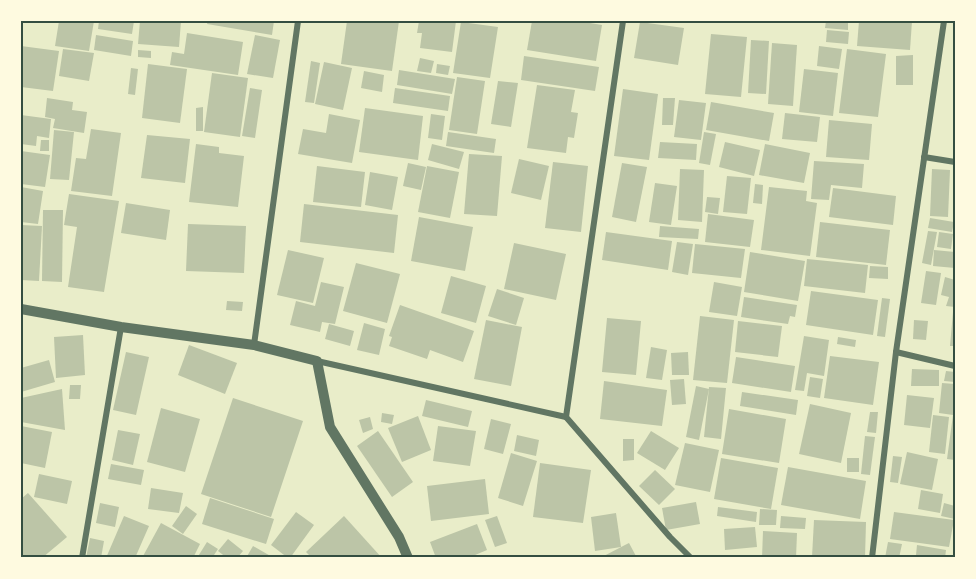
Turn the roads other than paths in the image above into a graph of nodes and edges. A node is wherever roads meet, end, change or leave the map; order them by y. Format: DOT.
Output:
graph roads {
  1 [pos="298,21"];
  2 [pos="623,21"];
  3 [pos="944,21"];
  4 [pos="924,157"];
  5 [pos="955,162"];
  6 [pos="21,309"];
  7 [pos="121,327"];
  8 [pos="254,345"];
  9 [pos="896,352"];
  10 [pos="317,361"];
  11 [pos="955,366"];
  12 [pos="566,417"];
  13 [pos="82,558"];
  14 [pos="408,558"];
  15 [pos="692,558"];
  16 [pos="872,558"];
  1 -- 8 [label="street"];
  2 -- 12 [label="street"];
  3 -- 4 [label="street"];
  4 -- 5 [label="street"];
  4 -- 9 [label="street"];
  6 -- 7 [label="street"];
  7 -- 8 [label="street"];
  7 -- 13 [label="street"];
  8 -- 10 [label="street"];
  9 -- 11 [label="street"];
  9 -- 16 [label="street"];
  10 -- 12 [label="street"];
  10 -- 14 [label="street"];
  12 -- 15 [label="street"];
}
